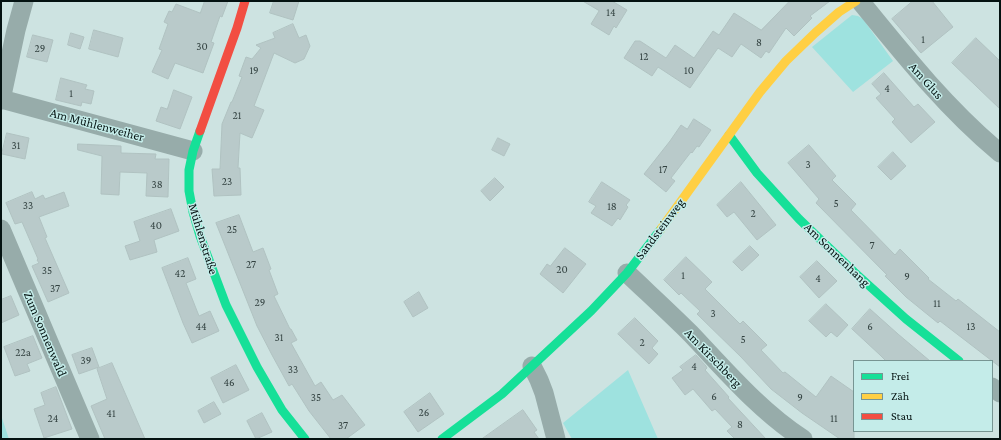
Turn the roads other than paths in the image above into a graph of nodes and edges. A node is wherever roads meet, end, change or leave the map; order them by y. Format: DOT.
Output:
graph roads {
  1 [pos="24,1"];
  2 [pos="245,1"];
  3 [pos="856,1"];
  4 [pos="860,1"];
  5 [pos="1,100"];
  6 [pos="729,134"];
  7 [pos="193,151"];
  8 [pos="1000,153"];
  9 [pos="1,229"];
  10 [pos="627,273"];
  11 [pos="958,360"];
  12 [pos="532,366"];
  13 [pos="90,439"];
  14 [pos="304,439"];
  15 [pos="442,439"];
  16 [pos="556,439"];
  17 [pos="803,439"];
  1 -- 5 [label="street"];
  2 -- 7 [label="street, Mühlenstraße"];
  3 -- 6 [label="street, Sandsteinweg"];
  4 -- 8 [label="street, Am Glus"];
  5 -- 7 [label="street, Am Mühlenweiher"];
  6 -- 10 [label="street, Sandsteinweg"];
  6 -- 11 [label="street, Am Sonnenhang"];
  7 -- 14 [label="street, Mühlenstraße"];
  9 -- 13 [label="street, Zum Sonnenwald"];
  10 -- 12 [label="street, Sandsteinweg"];
  10 -- 17 [label="street, Am Kirschberg"];
  12 -- 15 [label="street, Sandsteinweg"];
  12 -- 16 [label="street"];
}
